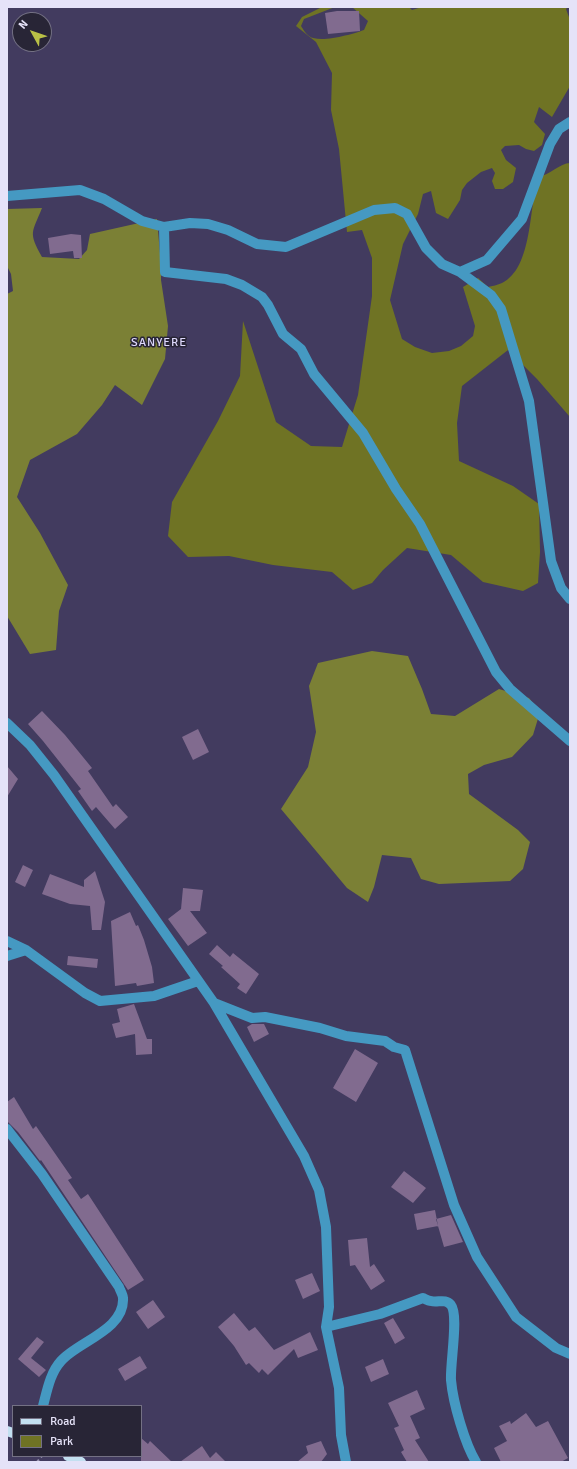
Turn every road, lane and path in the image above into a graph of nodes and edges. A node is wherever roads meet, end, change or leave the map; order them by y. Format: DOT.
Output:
graph roads {
  1 [pos="570,122"];
  2 [pos="7,196"];
  3 [pos="164,227"];
  4 [pos="460,272"];
  5 [pos="570,599"];
  6 [pos="7,723"];
  7 [pos="570,742"];
  8 [pos="7,941"];
  9 [pos="26,950"];
  10 [pos="7,956"];
  11 [pos="198,981"];
  12 [pos="214,1003"];
  13 [pos="7,1129"];
  14 [pos="326,1327"];
  15 [pos="570,1354"];
  16 [pos="43,1405"];
  17 [pos="70,1457"];
  18 [pos="81,1462"];
  19 [pos="346,1462"];
  20 [pos="476,1462"];
  1 -- 4 [label="street"];
  2 -- 3 [label="street"];
  3 -- 4 [label="street"];
  3 -- 7 [label="street"];
  4 -- 5 [label="street"];
  6 -- 11 [label="street"];
  8 -- 9 [label="street"];
  9 -- 10 [label="street"];
  9 -- 11 [label="street"];
  11 -- 12 [label="street"];
  12 -- 14 [label="street"];
  12 -- 15 [label="street"];
  13 -- 16 [label="street"];
  14 -- 19 [label="street"];
  14 -- 20 [label="street"];
  17 -- 18 [label="main road"];
}
